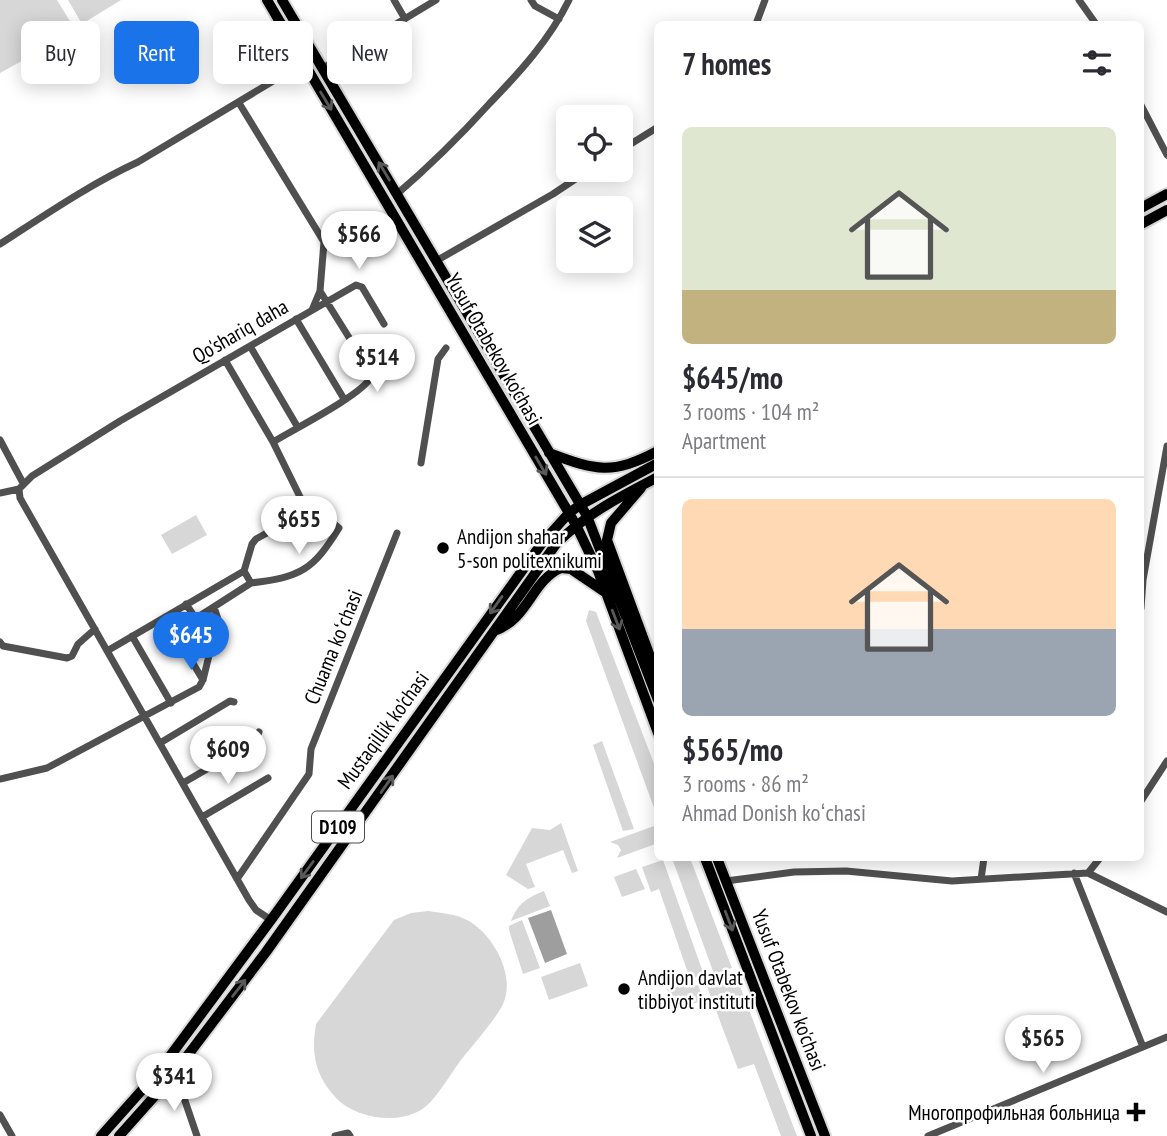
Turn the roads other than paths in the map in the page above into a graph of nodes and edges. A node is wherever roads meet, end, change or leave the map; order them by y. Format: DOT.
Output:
graph roads {
  1 [pos="267,0"];
  2 [pos="282,0"];
  3 [pos="394,0"];
  4 [pos="436,0"];
  5 [pos="531,0"];
  6 [pos="569,0"];
  7 [pos="765,0"];
  8 [pos="1079,0"];
  9 [pos="422,4"];
  10 [pos="405,19"];
  11 [pos="559,19"];
  12 [pos="279,21"];
  13 [pos="757,21"];
  14 [pos="1094,21"];
  15 [pos="315,56"];
  16 [pos="323,68"];
  17 [pos="313,81"];
  18 [pos="270,84"];
  19 [pos="239,103"];
  20 [pos="1144,111"];
  21 [pos="654,129"];
  22 [pos="633,143"];
  23 [pos="1167,155"];
  24 [pos="571,182"];
  25 [pos="397,194"];
  26 [pos="1167,194"];
  27 [pos="1144,206"];
  28 [pos="1167,210"];
  29 [pos="1144,222"];
  30 [pos="0,244"];
  31 [pos="436,261"];
  32 [pos="320,291"];
  33 [pos="328,302"];
  34 [pos="312,310"];
  35 [pos="296,319"];
  36 [pos="384,324"];
  37 [pos="250,346"];
  38 [pos="446,348"];
  39 [pos="225,360"];
  40 [pos="344,399"];
  41 [pos="298,426"];
  42 [pos="0,440"];
  43 [pos="273,442"];
  44 [pos="1167,446"];
  45 [pos="549,453"];
  46 [pos="654,453"];
  47 [pos="421,463"];
  48 [pos="654,465"];
  49 [pos="654,479"];
  50 [pos="645,484"];
  51 [pos="21,486"];
  52 [pos="0,493"];
  53 [pos="580,505"];
  54 [pos="306,509"];
  55 [pos="569,513"];
  56 [pos="587,516"];
  57 [pos="576,525"];
  58 [pos="397,533"];
  59 [pos="244,570"];
  60 [pos="1144,574"];
  61 [pos="251,583"];
  62 [pos="606,592"];
  63 [pos="186,604"];
  64 [pos="214,607"];
  65 [pos="165,617"];
  66 [pos="95,629"];
  67 [pos="494,631"];
  68 [pos="132,636"];
  69 [pos="0,642"];
  70 [pos="107,651"];
  71 [pos="654,667"];
  72 [pos="203,680"];
  73 [pos="654,690"];
  74 [pos="234,702"];
  75 [pos="171,703"];
  76 [pos="145,718"];
  77 [pos="654,722"];
  78 [pos="259,732"];
  79 [pos="160,743"];
  80 [pos="1167,761"];
  81 [pos="268,778"];
  82 [pos="0,779"];
  83 [pos="183,783"];
  84 [pos="1144,796"];
  85 [pos="202,817"];
  86 [pos="706,861"];
  87 [pos="718,861"];
  88 [pos="984,861"];
  89 [pos="1098,861"];
  90 [pos="1074,873"];
  91 [pos="1088,873"];
  92 [pos="237,879"];
  93 [pos="981,879"];
  94 [pos="726,881"];
  95 [pos="1167,912"];
  96 [pos="271,920"];
  97 [pos="200,1013"];
  98 [pos="212,1023"];
  99 [pos="1167,1037"];
  100 [pos="1143,1047"];
  101 [pos="159,1071"];
  102 [pos="169,1080"];
  103 [pos="0,1115"];
  104 [pos="12,1136"];
  105 [pos="101,1136"];
  106 [pos="119,1136"];
  107 [pos="197,1136"];
  108 [pos="335,1136"];
  109 [pos="350,1136"];
  110 [pos="811,1136"];
  111 [pos="825,1136"];
  112 [pos="928,1136"];
  1 -- 12 [label="main road, Yusuf Otabekov ko'chasi"];
  2 -- 15 [label="main road, Yusuf Otabekov ko'chasi"];
  3 -- 10 [label="street"];
  4 -- 9 [label="street"];
  5 -- 11 [label="street"];
  6 -- 11 [label="street"];
  7 -- 13 [label="street"];
  8 -- 14 [label="street"];
  9 -- 10 [label="street"];
  10 -- 16 [label="street"];
  11 -- 25 [label="street"];
  15 -- 16 [label="main road, Yusuf Otabekov ko'chasi"];
  25 -- 16 [label="main road, Yusuf Otabekov ko'chasi, one-way"];
  17 -- 55 [label="main road, Yusuf Otabekov ko'chasi, one-way"];
  18 -- 19 [label="street"];
  19 -- 30 [label="street"];
  19 -- 32 [label="street, Qo'shariq daha"];
  20 -- 23 [label="street"];
  21 -- 22 [label="street"];
  24 -- 31 [label="street"];
  25 -- 31 [label="main road, Yusuf Otabekov ko'chasi"];
  26 -- 27 [label="main road"];
  28 -- 29 [label="main road"];
  31 -- 45 [label="main road, Yusuf Otabekov ko'chasi"];
  32 -- 33 [label="street"];
  32 -- 34 [label="street, Qo'shariq daha"];
  33 -- 34 [label="street"];
  33 -- 36 [label="street"];
  33 -- 40 [label="street"];
  34 -- 35 [label="street, Qo'shariq daha"];
  35 -- 37 [label="street, Qo'shariq daha"];
  35 -- 40 [label="street"];
  37 -- 39 [label="street, Qo'shariq daha"];
  37 -- 41 [label="street"];
  38 -- 47 [label="street"];
  39 -- 43 [label="street"];
  39 -- 51 [label="street, Qo'shariq daha"];
  40 -- 41 [label="street"];
  41 -- 43 [label="street"];
  42 -- 51 [label="street"];
  43 -- 54 [label="street"];
  44 -- 60 [label="street"];
  45 -- 46 [label="main road"];
  45 -- 53 [label="main road, Yusuf Otabekov ko'chasi"];
  48 -- 53 [label="main road, Mustaqillik ko'chasi"];
  49 -- 50 [label="main road"];
  50 -- 56 [label="main road"];
  50 -- 71 [label="main road"];
  51 -- 52 [label="street"];
  51 -- 66 [label="street"];
  53 -- 55 [label="main road, Mustaqillik ko'chasi"];
  53 -- 56 [label="main road, Yusuf Otabekov ko'chasi"];
  54 -- 59 [label="street"];
  54 -- 61 [label="street"];
  55 -- 57 [label="main road, Yusuf Otabekov ko'chasi"];
  55 -- 96 [label="main road, Mustaqillik ko'chasi / D109, one-way"];
  56 -- 57 [label="main road, D109"];
  56 -- 73 [label="main road, Yusuf Otabekov ko'chasi"];
  57 -- 62 [label="main road, Yusuf Otabekov ko'chasi"];
  57 -- 67 [label="main road, Mustaqillik ko'chasi / D109"];
  58 -- 92 [label="street, Chuama koʻchasi"];
  59 -- 61 [label="street"];
  59 -- 63 [label="street"];
  61 -- 64 [label="street"];
  62 -- 67 [label="main road"];
  62 -- 77 [label="main road, Yusuf Otabekov ko'chasi, one-way"];
  63 -- 64 [label="street"];
  63 -- 65 [label="street"];
  64 -- 72 [label="street"];
  65 -- 68 [label="street"];
  65 -- 72 [label="street"];
  66 -- 69 [label="street"];
  66 -- 70 [label="street"];
  98 -- 67 [label="main road, Mustaqillik ko'chasi / D109, one-way"];
  68 -- 70 [label="street"];
  68 -- 75 [label="street"];
  70 -- 76 [label="street"];
  72 -- 75 [label="street"];
  74 -- 79 [label="street"];
  75 -- 76 [label="street"];
  76 -- 79 [label="street"];
  76 -- 82 [label="street"];
  78 -- 83 [label="street"];
  79 -- 83 [label="street"];
  80 -- 84 [label="street"];
  81 -- 85 [label="street"];
  83 -- 85 [label="street"];
  85 -- 92 [label="street"];
  86 -- 110 [label="main road, Yusuf Otabekov ko'chasi, one-way"];
  87 -- 94 [label="main road, Yusuf Otabekov ko'chasi"];
  88 -- 93 [label="street"];
  89 -- 91 [label="street"];
  90 -- 91 [label="street"];
  90 -- 93 [label="street"];
  90 -- 100 [label="street"];
  91 -- 95 [label="street"];
  92 -- 96 [label="street"];
  93 -- 94 [label="street"];
  94 -- 111 [label="main road, Yusuf Otabekov ko'chasi"];
  96 -- 97 [label="main road, Mustaqillik ko'chasi / D109"];
  97 -- 98 [label="main road"];
  97 -- 101 [label="main road, Mustaqillik ko'chasi / D109"];
  98 -- 102 [label="main road, Mustaqillik ko'chasi / D109"];
  99 -- 100 [label="street"];
  100 -- 112 [label="street"];
  101 -- 102 [label="main road"];
  101 -- 105 [label="main road, Mustaqillik ko'chasi / D109"];
  102 -- 106 [label="main road, Mustaqillik ko'chasi / D109"];
  102 -- 107 [label="street"];
  103 -- 104 [label="street"];
  108 -- 109 [label="street"];
}
